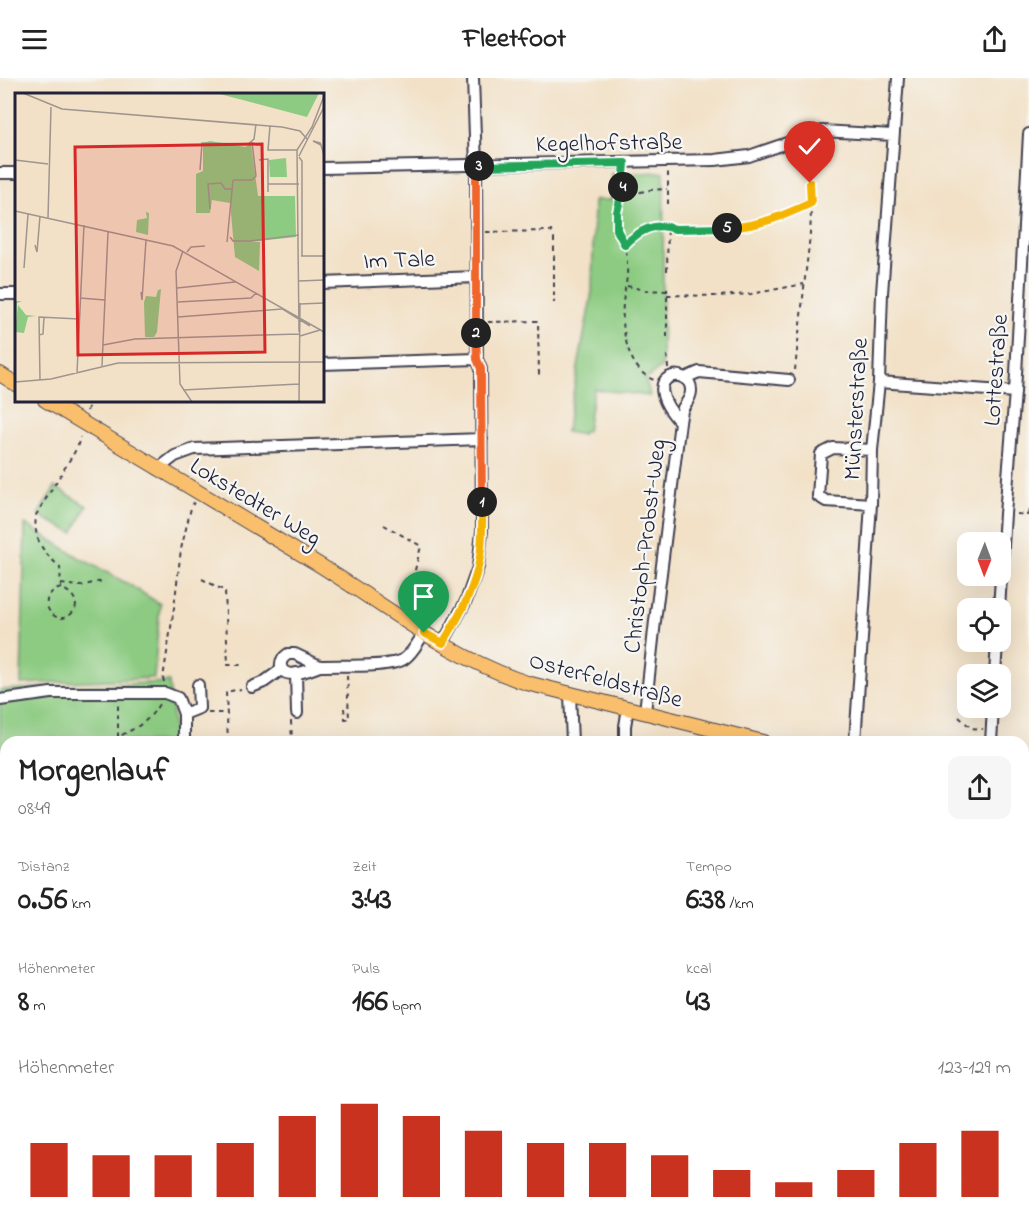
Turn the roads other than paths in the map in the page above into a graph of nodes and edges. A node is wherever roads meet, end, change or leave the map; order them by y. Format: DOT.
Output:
graph roads {
  1 [pos="473,78"];
  2 [pos="897,78"];
  3 [pos="1029,134"];
  4 [pos="893,135"];
  5 [pos="476,166"];
  6 [pos="324,168"];
  7 [pos="476,278"];
  8 [pos="1026,278"];
  9 [pos="324,284"];
  10 [pos="477,359"];
  11 [pos="324,364"];
  12 [pos="0,374"];
  13 [pos="685,378"];
  14 [pos="789,380"];
  15 [pos="879,382"];
  16 [pos="15,383"];
  17 [pos="1015,392"];
  18 [pos="49,402"];
  19 [pos="680,422"];
  20 [pos="482,439"];
  21 [pos="872,450"];
  22 [pos="158,469"];
  23 [pos="871,504"];
  24 [pos="1000,598"];
  25 [pos="424,633"];
  26 [pos="443,643"];
  27 [pos="321,666"];
  28 [pos="282,669"];
  29 [pos="296,674"];
  30 [pos="198,685"];
  31 [pos="252,687"];
  32 [pos="570,694"];
  33 [pos="0,700"];
  34 [pos="628,708"];
  35 [pos="645,712"];
  36 [pos="297,713"];
  37 [pos="184,714"];
  38 [pos="993,718"];
  39 [pos="184,736"];
  40 [pos="572,736"];
  41 [pos="625,736"];
  42 [pos="713,736"];
  43 [pos="855,736"];
  44 [pos="991,736"];
  1 -- 5 [label="street"];
  2 -- 4 [label="street, Münsterstraße"];
  3 -- 8 [label="street, Lottestraße"];
  4 -- 5 [label="street, Kegelhofstraße"];
  4 -- 15 [label="street, Münsterstraße"];
  5 -- 6 [label="street, Kegelhofstraße"];
  5 -- 7 [label="street"];
  7 -- 9 [label="street, Im Tale"];
  7 -- 10 [label="street"];
  8 -- 17 [label="street, Lottestraße"];
  10 -- 11 [label="street"];
  10 -- 20 [label="street"];
  12 -- 16 [label="main road"];
  13 -- 14 [label="street"];
  13 -- 19 [label="street, Christoph-Probst-Weg"];
  13 -- 19 [label="street, Christoph-Probst-Weg"];
  15 -- 17 [label="street"];
  15 -- 21 [label="street, Münsterstraße"];
  17 -- 24 [label="street, Lottestraße"];
  18 -- 22 [label="main road, Lokstedter Weg"];
  19 -- 35 [label="street, Christoph-Probst-Weg"];
  20 -- 22 [label="street"];
  20 -- 26 [label="street"];
  21 -- 23 [label="street, Münsterstraße"];
  21 -- 23 [label="street"];
  22 -- 25 [label="main road, Lokstedter Weg"];
  23 -- 43 [label="street, Münsterstraße"];
  25 -- 26 [label="main road, Lokstedter Weg"];
  25 -- 27 [label="street"];
  26 -- 32 [label="main road, Osterfeldstraße"];
  27 -- 28 [label="street"];
  27 -- 29 [label="street"];
  28 -- 29 [label="street"];
  28 -- 31 [label="street"];
  29 -- 36 [label="street"];
  30 -- 37 [label="street"];
  32 -- 34 [label="main road, Osterfeldstraße"];
  32 -- 40 [label="street"];
  33 -- 37 [label="street"];
  34 -- 35 [label="main road, Osterfeldstraße"];
  34 -- 41 [label="street"];
  35 -- 42 [label="main road, Osterfeldstraße"];
  37 -- 39 [label="street"];
  38 -- 44 [label="street"];
}
